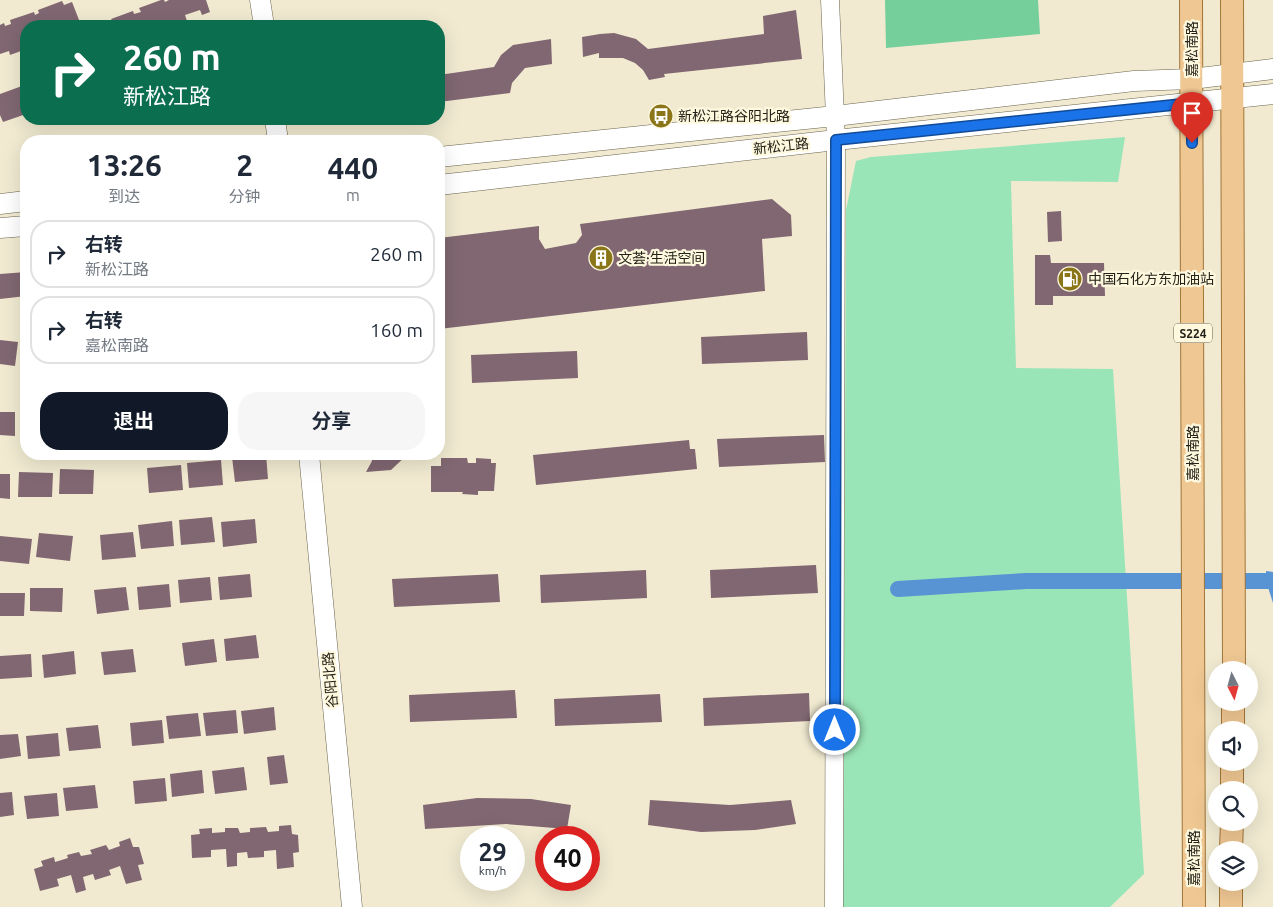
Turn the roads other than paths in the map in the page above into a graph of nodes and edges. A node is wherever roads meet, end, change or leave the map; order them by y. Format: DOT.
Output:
graph roads {
  1 [pos="260,0"];
  2 [pos="830,0"];
  3 [pos="1192,0"];
  4 [pos="1232,0"];
  5 [pos="263,20"];
  6 [pos="1273,69"];
  7 [pos="1232,75"];
  8 [pos="1192,79"];
  9 [pos="1273,94"];
  10 [pos="1232,98"];
  11 [pos="1192,103"];
  12 [pos="835,116"];
  13 [pos="836,140"];
  14 [pos="445,156"];
  15 [pos="445,184"];
  16 [pos="20,202"];
  17 [pos="0,204"];
  18 [pos="20,226"];
  19 [pos="0,228"];
  20 [pos="310,460"];
  21 [pos="1234,661"];
  22 [pos="1231,891"];
  23 [pos="352,907"];
  24 [pos="834,907"];
  25 [pos="1194,907"];
  26 [pos="1230,907"];
  1 -- 5 [label="main road"];
  2 -- 12 [label="street"];
  3 -- 8 [label="main road, 嘉松南路 / S224"];
  4 -- 7 [label="main road"];
  6 -- 7 [label="main road, 新松江路"];
  7 -- 8 [label="main road, 新松江路"];
  7 -- 10 [label="main road"];
  8 -- 11 [label="main road, 嘉松南路 / S224"];
  8 -- 12 [label="main road, 新松江路"];
  9 -- 10 [label="main road, 新松江路"];
  10 -- 11 [label="main road, 新松江路"];
  10 -- 21 [label="main road"];
  11 -- 13 [label="main road, 新松江路"];
  11 -- 25 [label="main road, 嘉松南路 / S224"];
  12 -- 13 [label="street"];
  12 -- 14 [label="main road, 新松江路"];
  13 -- 15 [label="main road, 新松江路"];
  13 -- 24 [label="street"];
  16 -- 17 [label="main road"];
  18 -- 19 [label="main road"];
  20 -- 23 [label="main road, 谷阳北路"];
  22 -- 26 [label="main road"];
}
